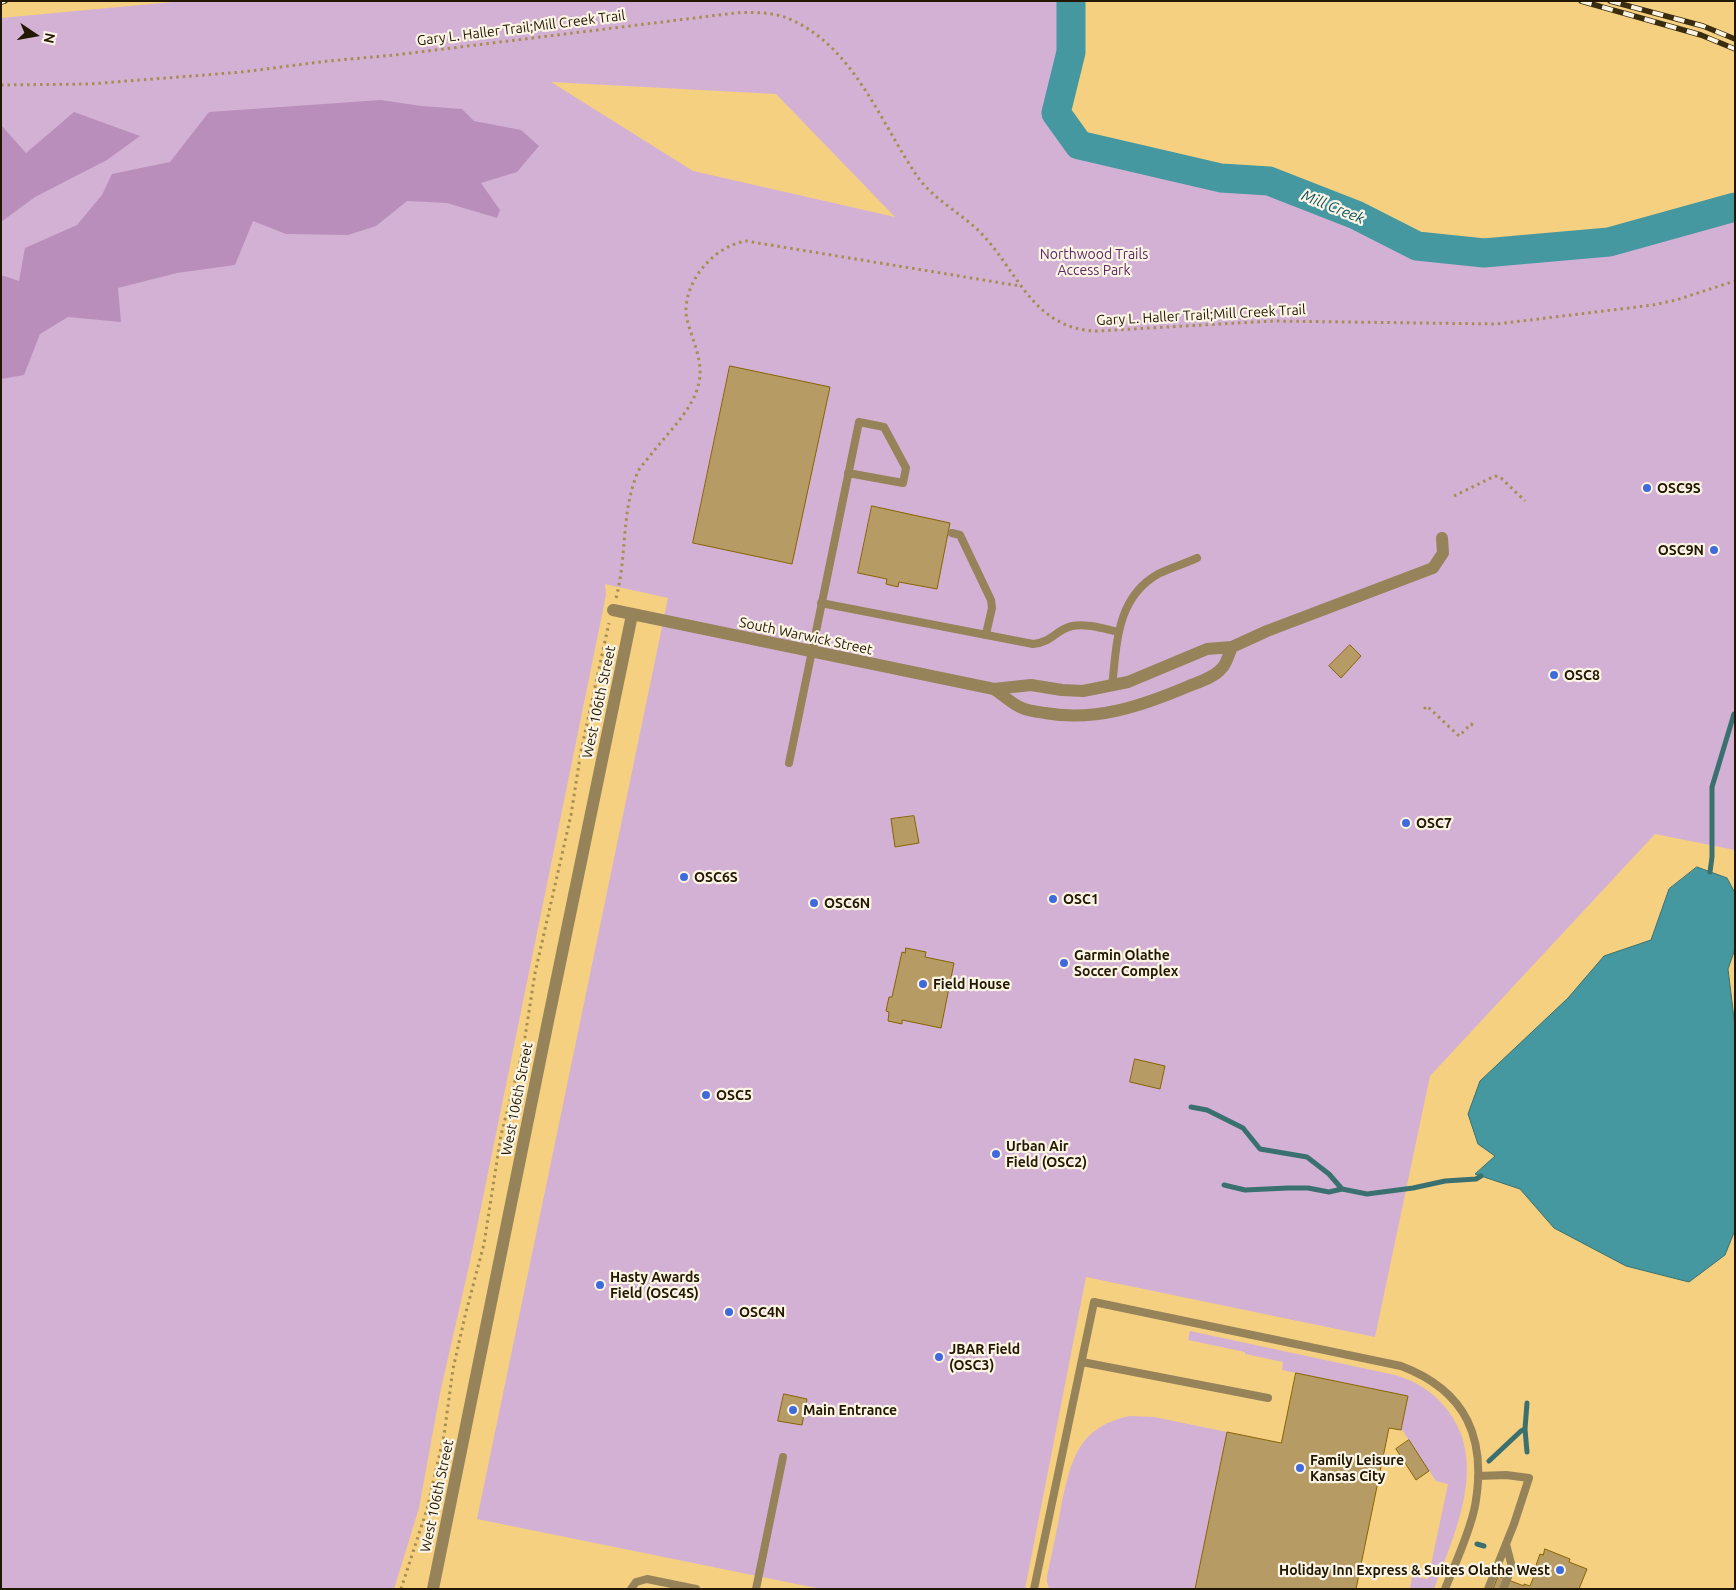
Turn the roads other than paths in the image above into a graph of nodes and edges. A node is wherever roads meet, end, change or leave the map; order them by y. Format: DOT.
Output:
graph roads {
  1 [pos="848,473"];
  2 [pos="952,533"];
  3 [pos="1442,538"];
  4 [pos="1197,558"];
  5 [pos="821,603"];
  6 [pos="613,610"];
  7 [pos="632,615"];
  8 [pos="1119,632"];
  9 [pos="986,634"];
  10 [pos="1232,647"];
  11 [pos="812,652"];
  12 [pos="1112,686"];
  13 [pos="994,689"];
  14 [pos="789,763"];
  15 [pos="1082,1362"];
  16 [pos="1268,1398"];
  17 [pos="783,1457"];
  18 [pos="1478,1476"];
  19 [pos="1506,1544"];
  20 [pos="433,1589"];
  21 [pos="631,1589"];
  22 [pos="696,1589"];
  23 [pos="756,1589"];
  24 [pos="1034,1589"];
  25 [pos="1445,1589"];
  26 [pos="1488,1589"];
  27 [pos="1504,1589"];
  1 -- 1 [label="lane"];
  1 -- 5 [label="lane"];
  2 -- 9 [label="lane"];
  3 -- 10 [label="street"];
  4 -- 8 [label="lane"];
  5 -- 9 [label="lane"];
  5 -- 11 [label="lane"];
  6 -- 7 [label="street, South Warwick Street"];
  7 -- 11 [label="street, South Warwick Street"];
  7 -- 20 [label="street, West 106th Street"];
  8 -- 9 [label="lane"];
  8 -- 12 [label="lane"];
  10 -- 12 [label="street, South Warwick Street"];
  10 -- 13 [label="street, South Warwick Street"];
  11 -- 13 [label="street, South Warwick Street"];
  11 -- 14 [label="lane"];
  12 -- 13 [label="street, South Warwick Street"];
  15 -- 16 [label="lane"];
  15 -- 18 [label="lane"];
  15 -- 24 [label="lane"];
  17 -- 23 [label="lane"];
  18 -- 19 [label="lane"];
  18 -- 25 [label="lane"];
  19 -- 26 [label="lane"];
  19 -- 27 [label="lane"];
  21 -- 22 [label="lane"];
}
